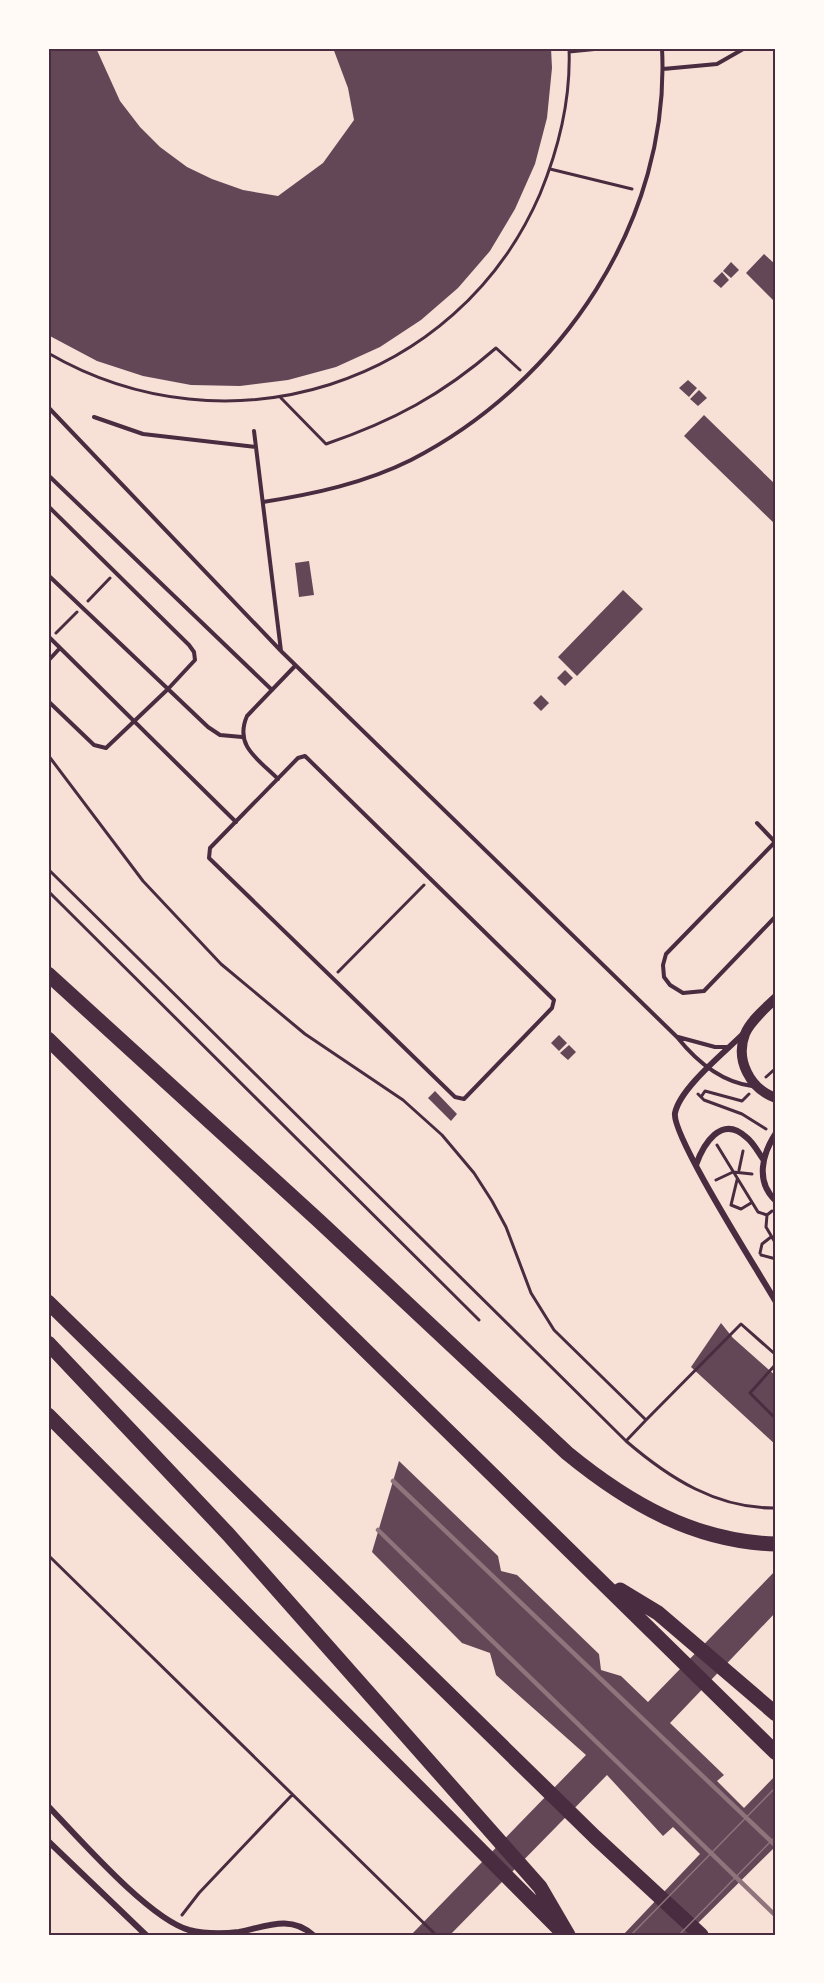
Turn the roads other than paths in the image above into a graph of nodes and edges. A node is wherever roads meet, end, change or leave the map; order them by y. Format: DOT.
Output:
graph roads {
  1 [pos="662,48"];
  2 [pos="745,48"];
  3 [pos="663,69"];
  4 [pos="48,407"];
  5 [pos="94,417"];
  6 [pos="254,431"];
  7 [pos="256,447"];
  8 [pos="48,475"];
  9 [pos="263,502"];
  10 [pos="48,506"];
  11 [pos="48,575"];
  12 [pos="48,636"];
  13 [pos="60,648"];
  14 [pos="282,652"];
  15 [pos="48,661"];
  16 [pos="295,666"];
  17 [pos="168,689"];
  18 [pos="272,690"];
  19 [pos="48,700"];
  20 [pos="135,721"];
  21 [pos="242,737"];
  22 [pos="278,778"];
  23 [pos="236,822"];
  24 [pos="757,824"];
  25 [pos="776,842"];
  26 [pos="776,916"];
  27 [pos="48,974"];
  28 [pos="776,999"];
  29 [pos="745,1032"];
  30 [pos="677,1037"];
  31 [pos="48,1039"];
  32 [pos="730,1046"];
  33 [pos="709,1068"];
  34 [pos="757,1087"];
  35 [pos="776,1098"];
  36 [pos="775,1135"];
  37 [pos="763,1159"];
  38 [pos="696,1165"];
  39 [pos="776,1201"];
  40 [pos="48,1302"];
  41 [pos="776,1302"];
  42 [pos="48,1343"];
  43 [pos="48,1415"];
  44 [pos="776,1545"];
  45 [pos="599,1577"];
  46 [pos="776,1714"];
  47 [pos="776,1753"];
  48 [pos="48,1806"];
  49 [pos="48,1841"];
  50 [pos="146,1935"];
  51 [pos="313,1935"];
  52 [pos="566,1935"];
  53 [pos="701,1935"];
  1 -- 3 [label="lane"];
  2 -- 3 [label="lane"];
  3 -- 9 [label="lane"];
  4 -- 14 [label="lane"];
  5 -- 7 [label="lane"];
  6 -- 7 [label="lane"];
  7 -- 9 [label="lane"];
  8 -- 18 [label="lane"];
  9 -- 14 [label="lane"];
  10 -- 17 [label="lane"];
  11 -- 17 [label="lane"];
  12 -- 13 [label="lane"];
  13 -- 15 [label="lane"];
  13 -- 20 [label="lane"];
  14 -- 16 [label="lane"];
  16 -- 18 [label="lane"];
  16 -- 30 [label="lane"];
  17 -- 20 [label="lane"];
  17 -- 21 [label="lane"];
  18 -- 21 [label="lane"];
  19 -- 20 [label="lane"];
  20 -- 23 [label="lane"];
  21 -- 22 [label="lane"];
  22 -- 23 [label="lane"];
  22 -- 23 [label="lane"];
  24 -- 25 [label="lane"];
  25 -- 26 [label="lane"];
  27 -- 44 [label="highway"];
  28 -- 29 [label="street"];
  29 -- 32 [label="street"];
  29 -- 34 [label="street"];
  30 -- 32 [label="lane"];
  30 -- 33 [label="lane"];
  31 -- 45 [label="highway"];
  32 -- 33 [label="street"];
  33 -- 34 [label="lane"];
  33 -- 38 [label="street"];
  34 -- 35 [label="street"];
  36 -- 37 [label="street"];
  37 -- 38 [label="street"];
  37 -- 39 [label="street"];
  38 -- 41 [label="street"];
  40 -- 53 [label="highway"];
  42 -- 52 [label="highway"];
  43 -- 52 [label="highway"];
  45 -- 46 [label="highway"];
  45 -- 47 [label="highway"];
  48 -- 51 [label="street"];
  49 -- 50 [label="street"];
}
